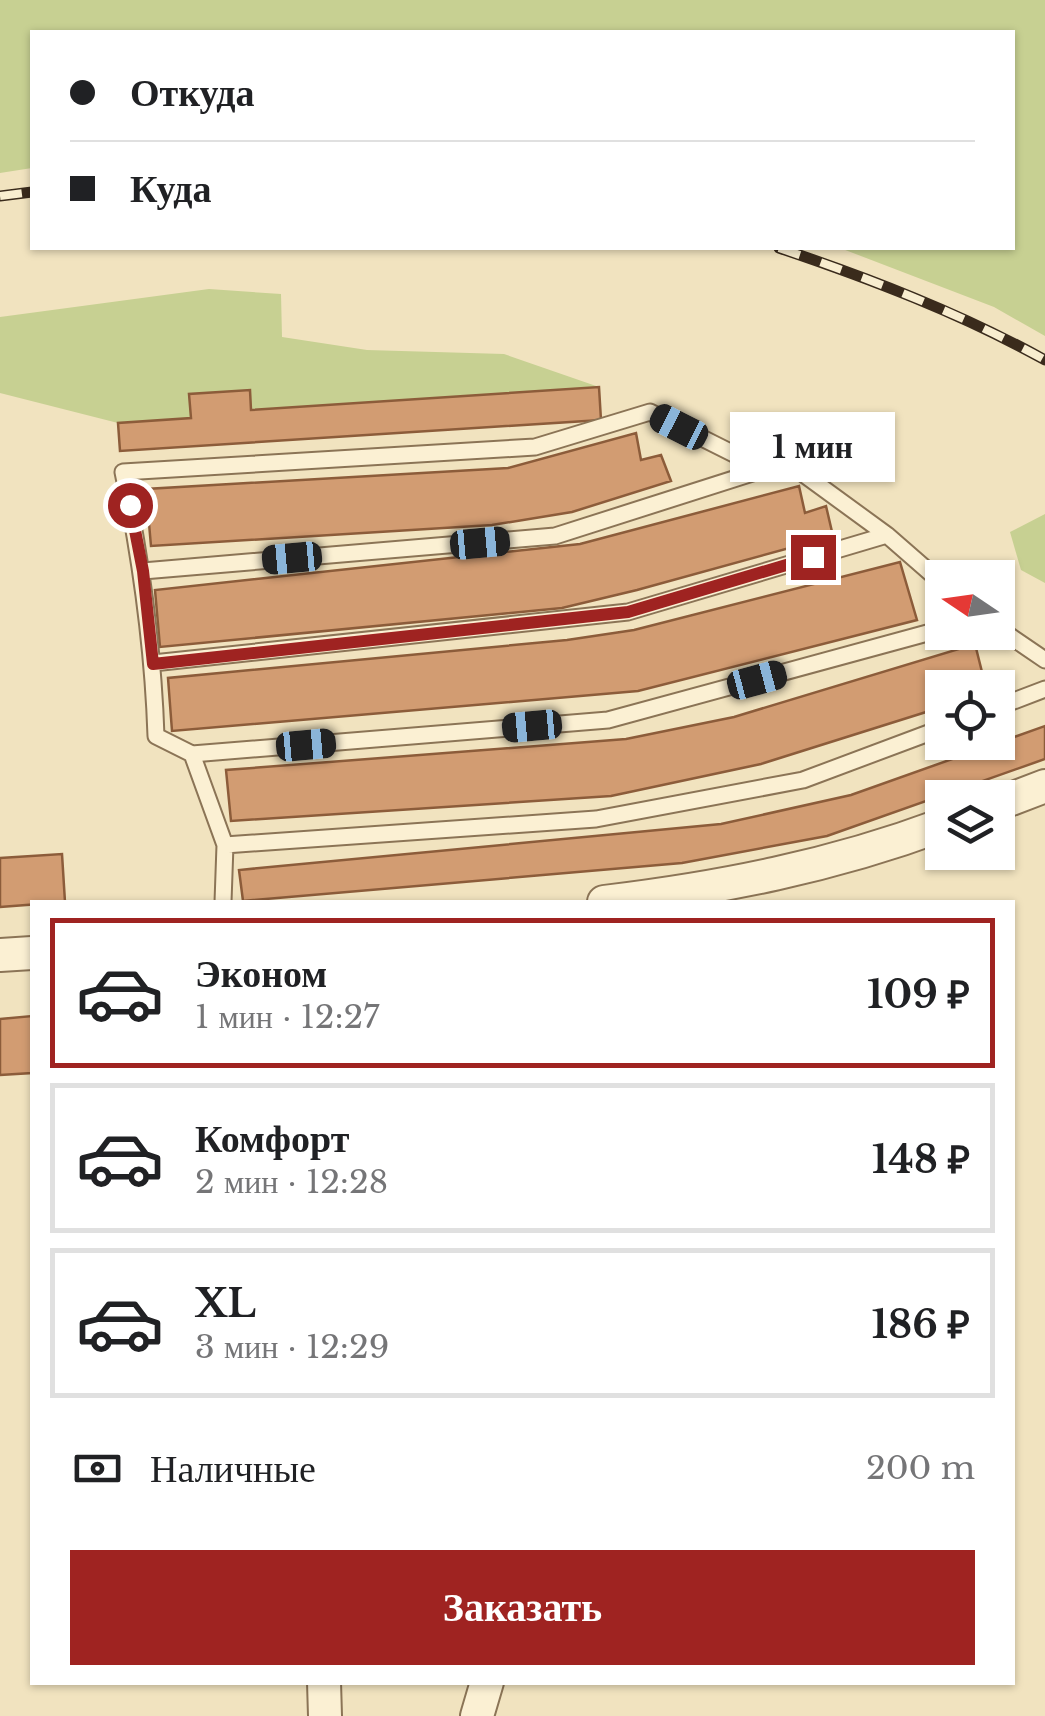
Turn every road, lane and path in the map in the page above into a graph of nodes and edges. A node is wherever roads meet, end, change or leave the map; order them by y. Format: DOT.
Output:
graph roads {
  1 [pos="768,472"];
  2 [pos="888,535"];
  3 [pos="925,568"];
  4 [pos="143,571"];
  5 [pos="925,634"];
  6 [pos="1015,640"];
  7 [pos="1045,660"];
  8 [pos="153,664"];
  9 [pos="1045,689"];
  10 [pos="1015,700"];
  11 [pos="925,734"];
  12 [pos="192,754"];
  13 [pos="1045,786"];
  14 [pos="1015,797"];
  15 [pos="925,831"];
  16 [pos="224,845"];
  17 [pos="712,896"];
  18 [pos="223,900"];
  19 [pos="640,900"];
  20 [pos="30,953"];
  21 [pos="0,956"];
  22 [pos="324,1685"];
  23 [pos="486,1685"];
  24 [pos="325,1716"];
  25 [pos="477,1716"];
  1 -- 2 [label="lane"];
  1 -- 4 [label="lane"];
  1 -- 4 [label="lane"];
  2 -- 3 [label="lane"];
  2 -- 8 [label="lane"];
  4 -- 8 [label="lane"];
  5 -- 12 [label="lane"];
  6 -- 7 [label="lane"];
  8 -- 12 [label="lane"];
  9 -- 10 [label="lane"];
  11 -- 16 [label="lane"];
  12 -- 16 [label="lane"];
  13 -- 14 [label="street"];
  15 -- 17 [label="street"];
  16 -- 18 [label="lane"];
  17 -- 19 [label="street"];
  20 -- 21 [label="street"];
  22 -- 24 [label="street"];
  23 -- 25 [label="street"];
}
